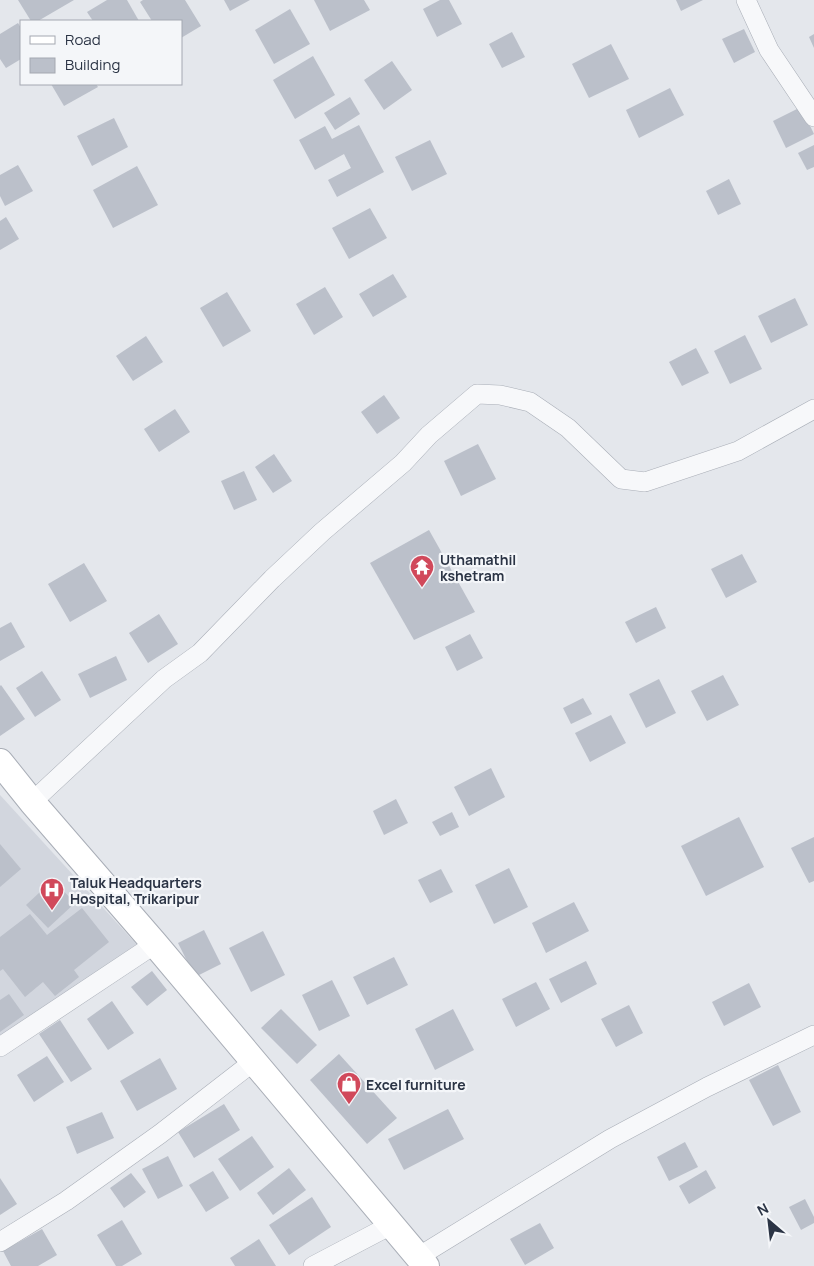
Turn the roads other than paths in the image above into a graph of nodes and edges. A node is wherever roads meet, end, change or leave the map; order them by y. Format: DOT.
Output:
graph roads {
  1 [pos="746,0"];
  2 [pos="814,117"];
  3 [pos="814,409"];
  4 [pos="0,762"];
  5 [pos="32,802"];
  6 [pos="155,944"];
  7 [pos="814,1035"];
  8 [pos="0,1047"];
  9 [pos="253,1062"];
  10 [pos="391,1225"];
  11 [pos="0,1242"];
  12 [pos="422,1262"];
  13 [pos="313,1266"];
  1 -- 2 [label="street"];
  3 -- 5 [label="street"];
  4 -- 5 [label="main road"];
  5 -- 6 [label="main road"];
  6 -- 8 [label="street"];
  6 -- 9 [label="main road"];
  7 -- 12 [label="street"];
  9 -- 10 [label="main road"];
  9 -- 11 [label="street"];
  10 -- 12 [label="main road"];
  10 -- 13 [label="street"];
}
